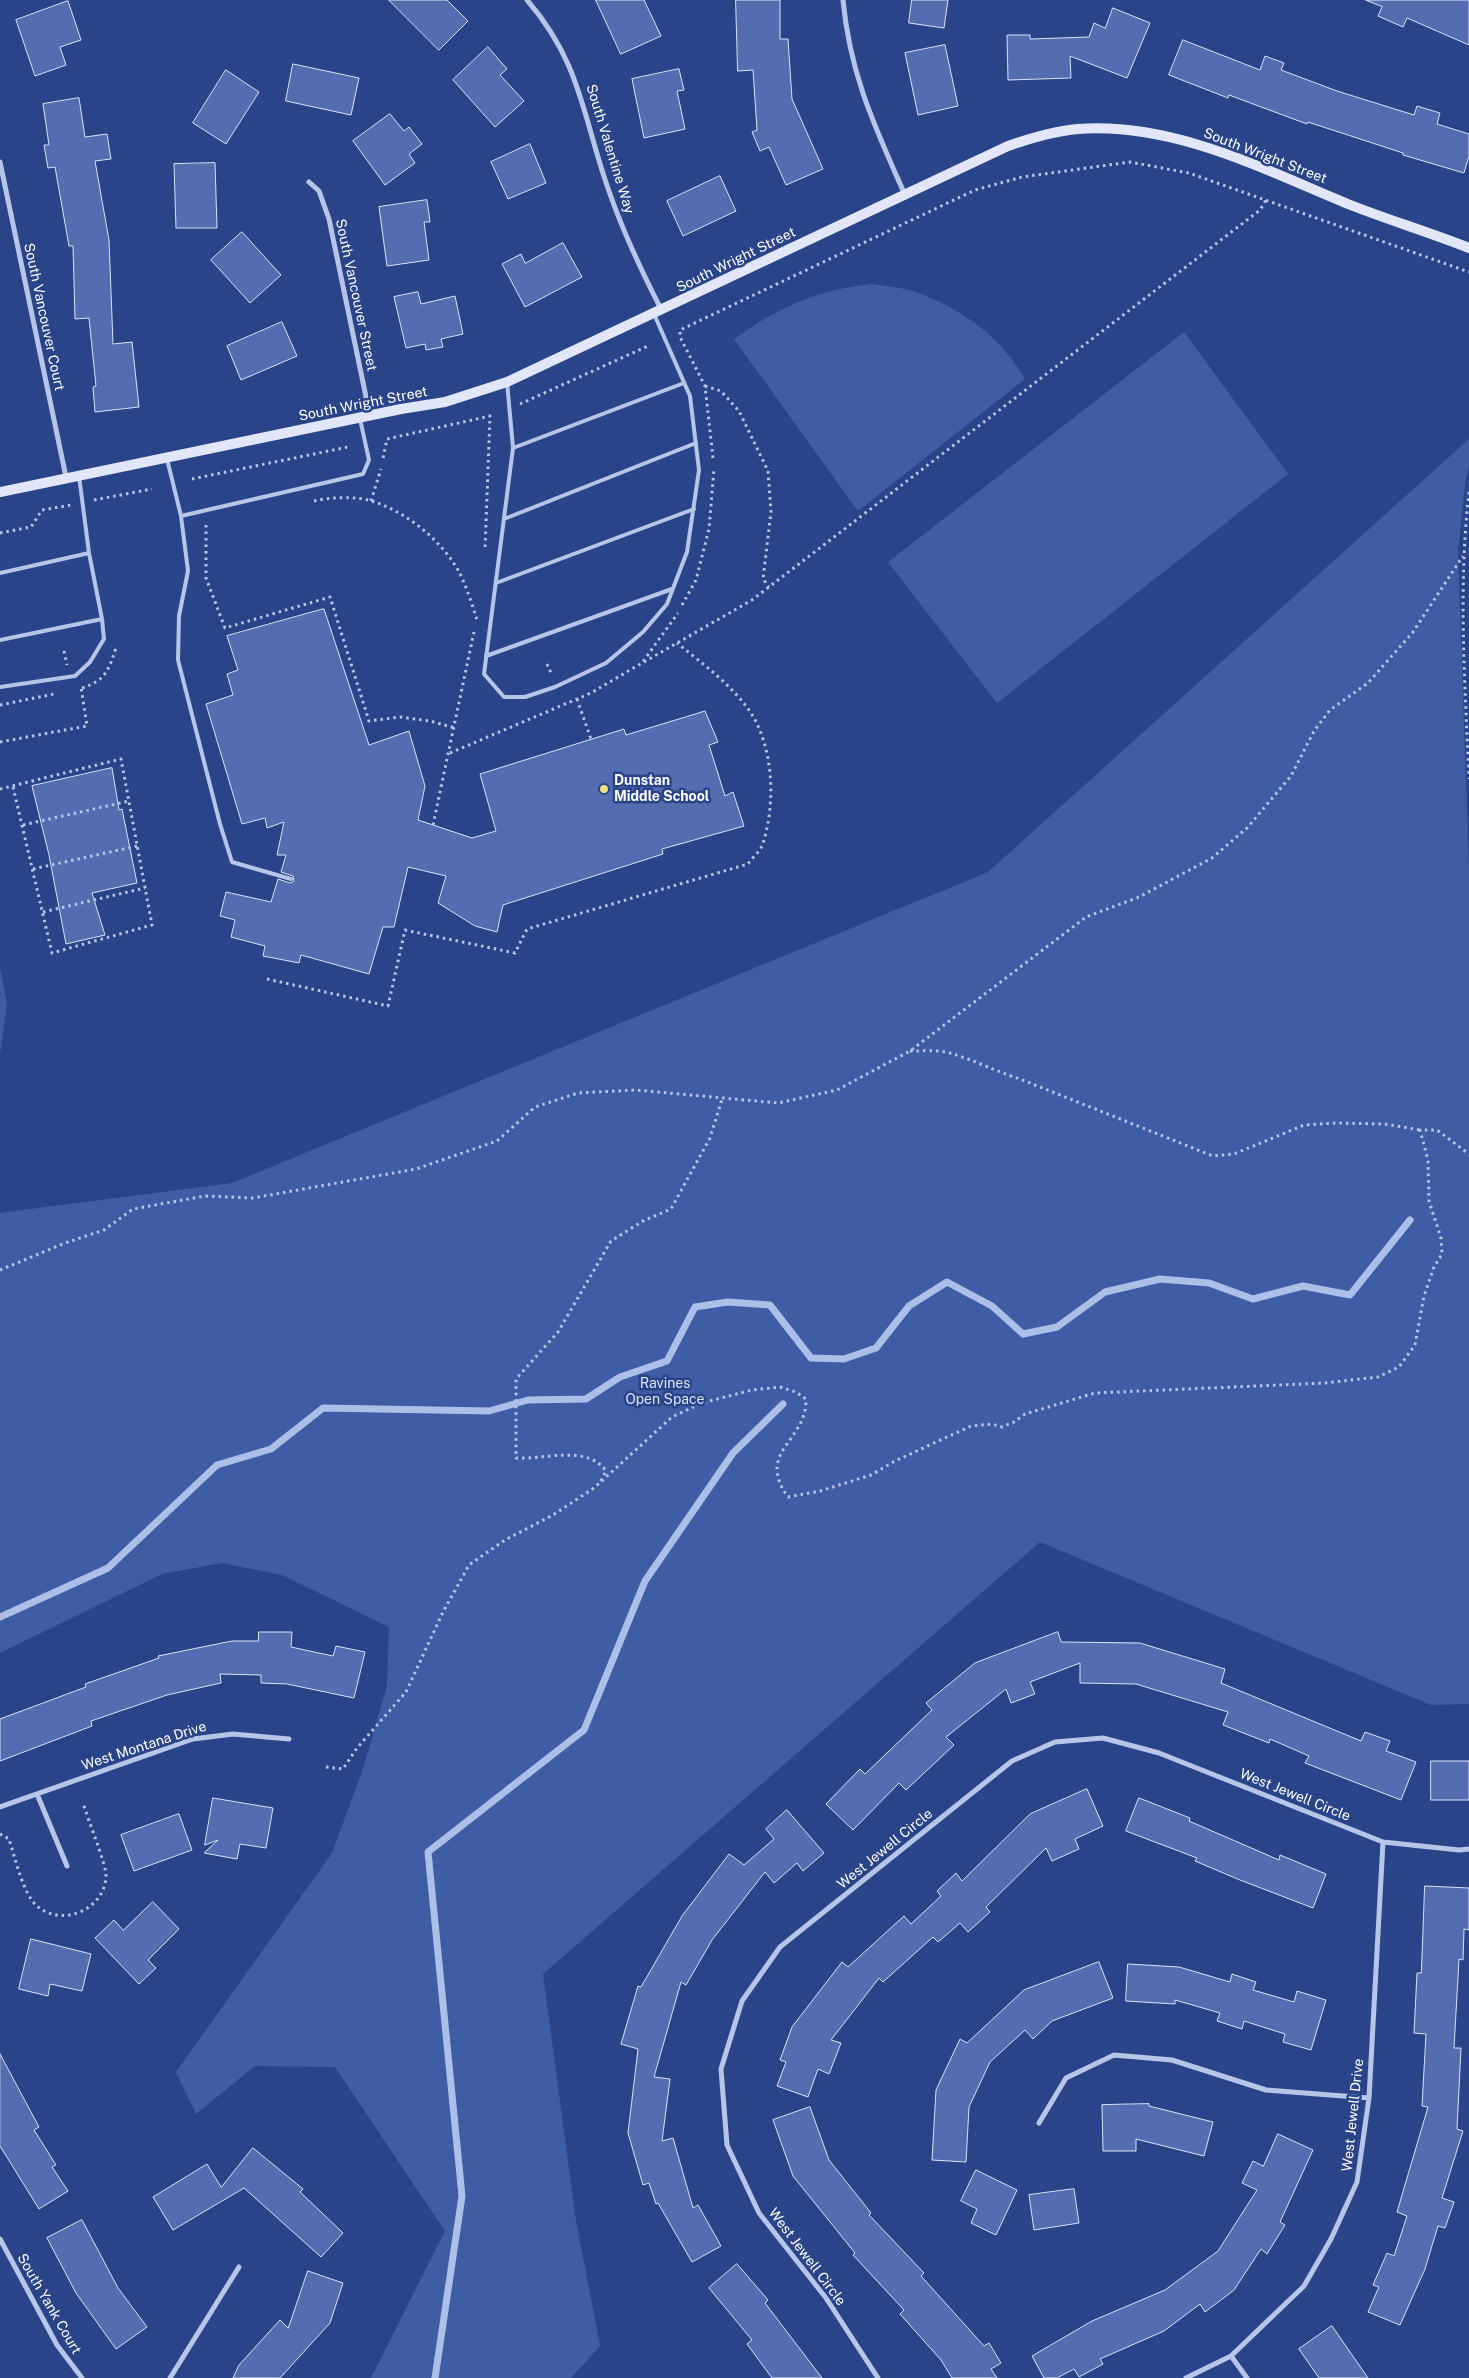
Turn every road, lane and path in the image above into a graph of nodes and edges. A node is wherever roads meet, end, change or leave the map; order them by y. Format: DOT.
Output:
graph roads {
  1 [pos="527,0"];
  2 [pos="843,0"];
  3 [pos="0,162"];
  4 [pos="309,182"];
  5 [pos="905,195"];
  6 [pos="1266,200"];
  7 [pos="1469,248"];
  8 [pos="1469,272"];
  9 [pos="658,313"];
  10 [pos="648,346"];
  11 [pos="508,382"];
  12 [pos="684,383"];
  13 [pos="705,386"];
  14 [pos="520,404"];
  15 [pos="365,417"];
  16 [pos="387,440"];
  17 [pos="696,443"];
  18 [pos="348,447"];
  19 [pos="513,448"];
  20 [pos="166,457"];
  21 [pos="79,475"];
  22 [pos="66,477"];
  23 [pos="192,479"];
  24 [pos="0,492"];
  25 [pos="1469,492"];
  26 [pos="93,500"];
  27 [pos="308,502"];
  28 [pos="83,503"];
  29 [pos="694,509"];
  30 [pos="203,511"];
  31 [pos="181,516"];
  32 [pos="504,519"];
  33 [pos="215,523"];
  34 [pos="206,526"];
  35 [pos="0,533"];
  36 [pos="89,553"];
  37 [pos="485,555"];
  38 [pos="1464,556"];
  39 [pos="0,573"];
  40 [pos="496,584"];
  41 [pos="769,587"];
  42 [pos="672,589"];
  43 [pos="478,611"];
  44 [pos="102,620"];
  45 [pos="475,630"];
  46 [pos="0,640"];
  47 [pos="677,642"];
  48 [pos="64,651"];
  49 [pos="486,656"];
  50 [pos="642,663"];
  51 [pos="547,664"];
  52 [pos="551,673"];
  53 [pos="74,676"];
  54 [pos="0,687"];
  55 [pos="577,699"];
  56 [pos="455,728"];
  57 [pos="591,740"];
  58 [pos="0,742"];
  59 [pos="450,753"];
  60 [pos="1469,779"];
  61 [pos="14,786"];
  62 [pos="0,790"];
  63 [pos="129,801"];
  64 [pos="22,825"];
  65 [pos="433,825"];
  66 [pos="137,846"];
  67 [pos="33,869"];
  68 [pos="291,878"];
  69 [pos="145,888"];
  70 [pos="43,912"];
  71 [pos="267,979"];
  72 [pos="910,1051"];
  73 [pos="722,1098"];
  74 [pos="1420,1130"];
  75 [pos="1469,1154"];
  76 [pos="0,1270"];
  77 [pos="600,1482"];
  78 [pos="289,1739"];
  79 [pos="326,1767"];
  80 [pos="37,1794"];
  81 [pos="0,1807"];
  82 [pos="1382,1842"];
  83 [pos="1469,1849"];
  84 [pos="67,1866"];
  85 [pos="1369,2098"];
  86 [pos="1039,2124"];
  87 [pos="0,2239"];
  88 [pos="6,2249"];
  89 [pos="0,2252"];
  90 [pos="239,2266"];
  91 [pos="1231,2356"];
  92 [pos="82,2378"];
  93 [pos="170,2378"];
  94 [pos="878,2378"];
  95 [pos="1186,2378"];
  96 [pos="1247,2378"];
  1 -- 9 [label="street, South Valentine Way"];
  2 -- 5 [label="street"];
  3 -- 22 [label="street, South Vancouver Court"];
  4 -- 15 [label="street, South Vancouver Street"];
  5 -- 7 [label="street, South Wright Street"];
  5 -- 9 [label="street, South Wright Street"];
  6 -- 8 [label="path"];
  6 -- 13 [label="path"];
  6 -- 41 [label="path"];
  9 -- 11 [label="street, South Wright Street"];
  9 -- 12 [label="lane"];
  10 -- 14 [label="path"];
  11 -- 15 [label="street, South Wright Street"];
  11 -- 19 [label="lane"];
  12 -- 17 [label="lane"];
  12 -- 19 [label="lane"];
  13 -- 41 [label="path"];
  13 -- 50 [label="path"];
  15 -- 20 [label="street, South Wright Street"];
  15 -- 30 [label="lane"];
  16 -- 37 [label="path"];
  17 -- 29 [label="lane"];
  17 -- 32 [label="lane"];
  18 -- 23 [label="path"];
  19 -- 32 [label="lane"];
  20 -- 21 [label="street, South Wright Street"];
  20 -- 31 [label="lane"];
  21 -- 22 [label="street, South Wright Street"];
  21 -- 28 [label="lane"];
  22 -- 24 [label="street, South Wright Street"];
  25 -- 38 [label="path"];
  26 -- 28 [label="path"];
  27 -- 43 [label="path"];
  28 -- 35 [label="path"];
  28 -- 36 [label="lane"];
  29 -- 40 [label="lane"];
  29 -- 42 [label="lane"];
  30 -- 31 [label="lane"];
  30 -- 34 [label="path"];
  31 -- 68 [label="lane"];
  32 -- 40 [label="lane"];
  33 -- 34 [label="path"];
  34 -- 56 [label="path"];
  36 -- 39 [label="lane"];
  36 -- 44 [label="lane"];
  38 -- 60 [label="path"];
  38 -- 72 [label="path"];
  40 -- 49 [label="lane"];
  41 -- 47 [label="path"];
  42 -- 49 [label="lane"];
  42 -- 49 [label="lane"];
  44 -- 46 [label="lane"];
  44 -- 53 [label="lane"];
  45 -- 56 [label="path"];
  47 -- 50 [label="path"];
  47 -- 71 [label="path"];
  48 -- 53 [label="path"];
  50 -- 55 [label="path"];
  51 -- 52 [label="path"];
  53 -- 54 [label="lane"];
  53 -- 58 [label="path"];
  55 -- 57 [label="path"];
  55 -- 59 [label="path"];
  56 -- 59 [label="path"];
  59 -- 65 [label="path"];
  61 -- 62 [label="path"];
  61 -- 63 [label="path"];
  61 -- 64 [label="path"];
  63 -- 64 [label="path"];
  63 -- 66 [label="path"];
  64 -- 67 [label="path"];
  66 -- 67 [label="path"];
  66 -- 69 [label="path"];
  67 -- 70 [label="path"];
  69 -- 70 [label="path"];
  69 -- 70 [label="path"];
  72 -- 73 [label="path"];
  72 -- 74 [label="path"];
  73 -- 76 [label="path"];
  73 -- 77 [label="path"];
  74 -- 75 [label="path"];
  74 -- 77 [label="path"];
  77 -- 79 [label="path"];
  78 -- 80 [label="street, West Montana Drive"];
  80 -- 81 [label="street, West Montana Drive"];
  80 -- 84 [label="street"];
  82 -- 83 [label="street, West Jewell Circle"];
  82 -- 85 [label="street, West Jewell Drive"];
  82 -- 94 [label="street, West Jewell Circle"];
  85 -- 86 [label="street"];
  85 -- 91 [label="street, West Jewell Drive"];
  87 -- 88 [label="street, South Yank Court"];
  88 -- 89 [label="street"];
  88 -- 92 [label="street, South Yank Court"];
  90 -- 93 [label="street"];
  91 -- 95 [label="street, West Jewell Drive"];
  91 -- 96 [label="street"];
}
